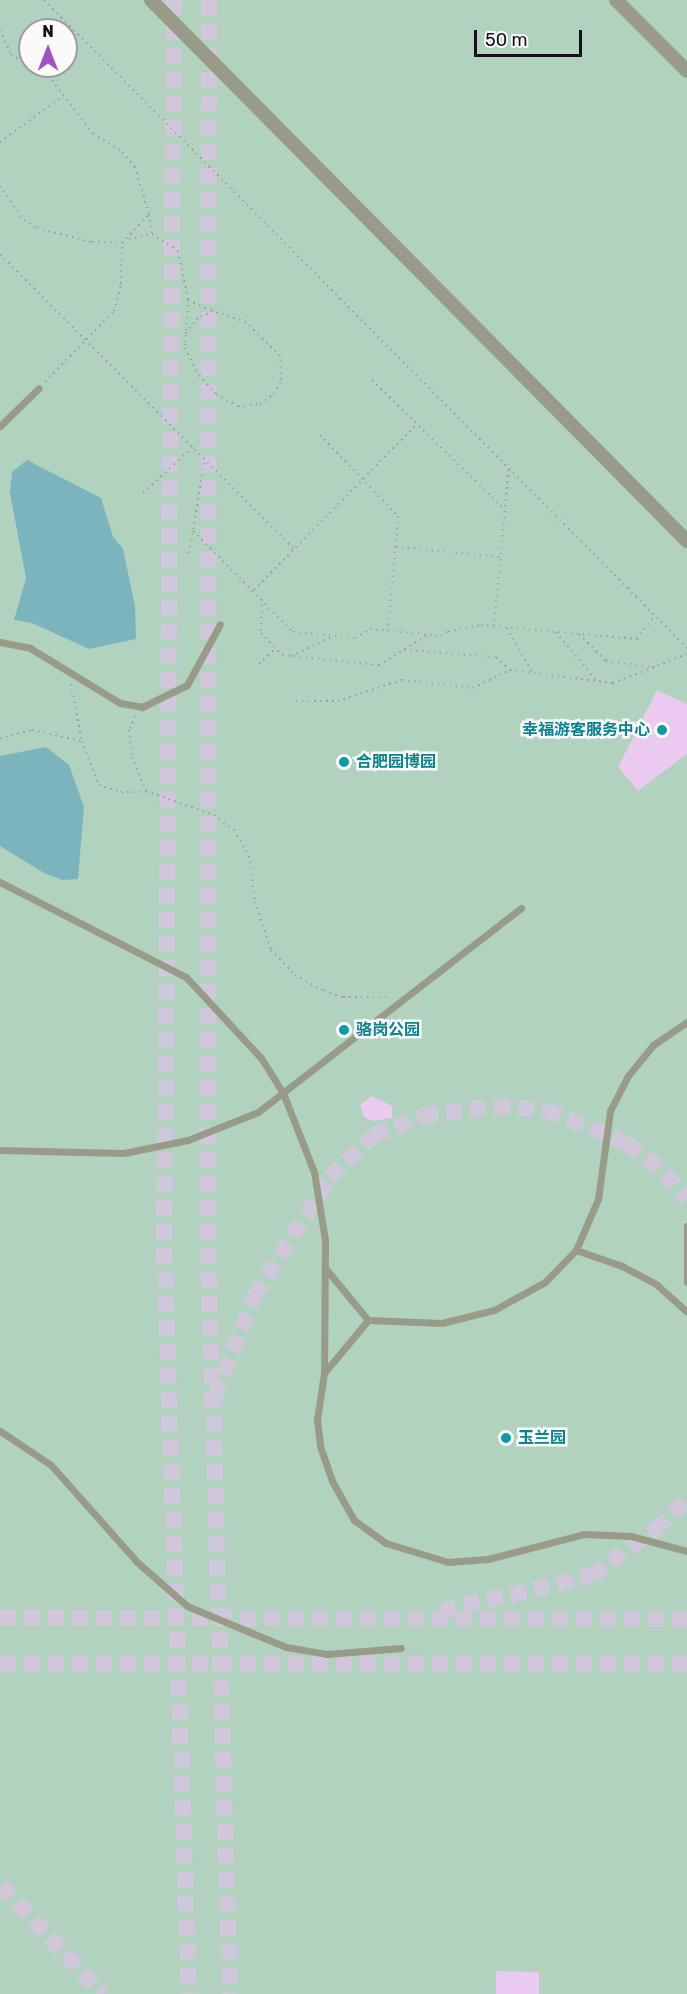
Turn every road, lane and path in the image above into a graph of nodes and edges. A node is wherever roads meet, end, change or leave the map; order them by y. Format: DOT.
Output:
graph roads {
  1 [pos="45,0"];
  2 [pos="151,0"];
  3 [pos="616,0"];
  4 [pos="0,30"];
  5 [pos="18,59"];
  6 [pos="687,71"];
  7 [pos="50,78"];
  8 [pos="63,96"];
  9 [pos="0,142"];
  10 [pos="0,186"];
  11 [pos="149,214"];
  12 [pos="152,234"];
  13 [pos="129,239"];
  14 [pos="122,243"];
  15 [pos="0,254"];
  16 [pos="188,299"];
  17 [pos="213,311"];
  18 [pos="185,334"];
  19 [pos="88,341"];
  20 [pos="372,380"];
  21 [pos="39,388"];
  22 [pos="417,424"];
  23 [pos="0,426"];
  24 [pos="320,435"];
  25 [pos="194,446"];
  26 [pos="205,457"];
  27 [pos="509,465"];
  28 [pos="363,479"];
  29 [pos="143,493"];
  30 [pos="505,510"];
  31 [pos="193,531"];
  32 [pos="687,541"];
  33 [pos="396,547"];
  34 [pos="294,549"];
  35 [pos="189,553"];
  36 [pos="501,557"];
  37 [pos="254,590"];
  38 [pos="262,599"];
  39 [pos="655,615"];
  40 [pos="220,624"];
  41 [pos="494,627"];
  42 [pos="507,628"];
  43 [pos="388,631"];
  44 [pos="556,632"];
  45 [pos="579,634"];
  46 [pos="428,635"];
  47 [pos="334,636"];
  48 [pos="0,642"];
  49 [pos="276,648"];
  50 [pos="687,648"];
  51 [pos="404,650"];
  52 [pos="687,654"];
  53 [pos="290,656"];
  54 [pos="259,664"];
  55 [pos="656,667"];
  56 [pos="70,670"];
  57 [pos="510,670"];
  58 [pos="532,673"];
  59 [pos="597,681"];
  60 [pos="296,701"];
  61 [pos="142,707"];
  62 [pos="0,738"];
  63 [pos="82,741"];
  64 [pos="146,791"];
  65 [pos="0,882"];
  66 [pos="521,908"];
  67 [pos="410,997"];
  68 [pos="687,1022"];
  69 [pos="283,1093"];
  70 [pos="0,1150"];
  71 [pos="687,1226"];
  72 [pos="576,1250"];
  73 [pos="326,1269"];
  74 [pos="687,1282"];
  75 [pos="687,1312"];
  76 [pos="368,1320"];
  77 [pos="324,1372"];
  78 [pos="0,1431"];
  79 [pos="687,1551"];
  80 [pos="401,1648"];
  1 -- 27 [label="path"];
  2 -- 32 [label="street"];
  3 -- 6 [label="street"];
  4 -- 5 [label="path"];
  7 -- 8 [label="path"];
  8 -- 9 [label="path"];
  8 -- 11 [label="path"];
  10 -- 14 [label="path"];
  11 -- 12 [label="path"];
  11 -- 13 [label="path"];
  12 -- 13 [label="path"];
  12 -- 16 [label="path"];
  13 -- 14 [label="path"];
  14 -- 19 [label="path"];
  15 -- 19 [label="path"];
  16 -- 17 [label="path"];
  16 -- 18 [label="path"];
  17 -- 18 [label="path"];
  17 -- 18 [label="path"];
  19 -- 21 [label="path"];
  19 -- 25 [label="path"];
  20 -- 22 [label="path"];
  21 -- 23 [label="lane"];
  22 -- 28 [label="path"];
  22 -- 30 [label="path"];
  24 -- 28 [label="path"];
  25 -- 26 [label="path"];
  25 -- 29 [label="path"];
  26 -- 31 [label="path"];
  26 -- 34 [label="path"];
  27 -- 30 [label="path"];
  27 -- 39 [label="path"];
  28 -- 33 [label="path"];
  28 -- 34 [label="path"];
  30 -- 36 [label="path"];
  31 -- 35 [label="path"];
  31 -- 37 [label="path"];
  33 -- 36 [label="path"];
  33 -- 43 [label="path"];
  34 -- 37 [label="path"];
  36 -- 41 [label="path"];
  37 -- 38 [label="path"];
  38 -- 47 [label="path"];
  38 -- 49 [label="path"];
  39 -- 45 [label="path"];
  39 -- 50 [label="path"];
  40 -- 61 [label="lane"];
  41 -- 42 [label="path"];
  41 -- 46 [label="path"];
  42 -- 44 [label="path"];
  42 -- 58 [label="path"];
  43 -- 46 [label="path"];
  43 -- 47 [label="path"];
  44 -- 45 [label="path"];
  44 -- 59 [label="path"];
  45 -- 55 [label="path"];
  46 -- 51 [label="path"];
  47 -- 53 [label="path"];
  48 -- 56 [label="lane"];
  49 -- 53 [label="path"];
  49 -- 54 [label="path"];
  51 -- 53 [label="path"];
  51 -- 57 [label="path"];
  52 -- 55 [label="path"];
  55 -- 59 [label="path"];
  56 -- 61 [label="lane"];
  56 -- 63 [label="path"];
  57 -- 58 [label="path"];
  57 -- 60 [label="path"];
  58 -- 59 [label="path"];
  61 -- 64 [label="path"];
  62 -- 63 [label="path"];
  63 -- 64 [label="path"];
  64 -- 67 [label="path"];
  65 -- 69 [label="lane"];
  66 -- 67 [label="lane"];
  67 -- 69 [label="lane"];
  68 -- 72 [label="lane"];
  69 -- 70 [label="lane"];
  69 -- 73 [label="lane"];
  71 -- 74 [label="lane"];
  72 -- 75 [label="lane"];
  72 -- 76 [label="lane"];
  73 -- 76 [label="lane"];
  73 -- 77 [label="lane"];
  76 -- 77 [label="lane"];
  77 -- 79 [label="lane"];
  78 -- 80 [label="lane"];
}
